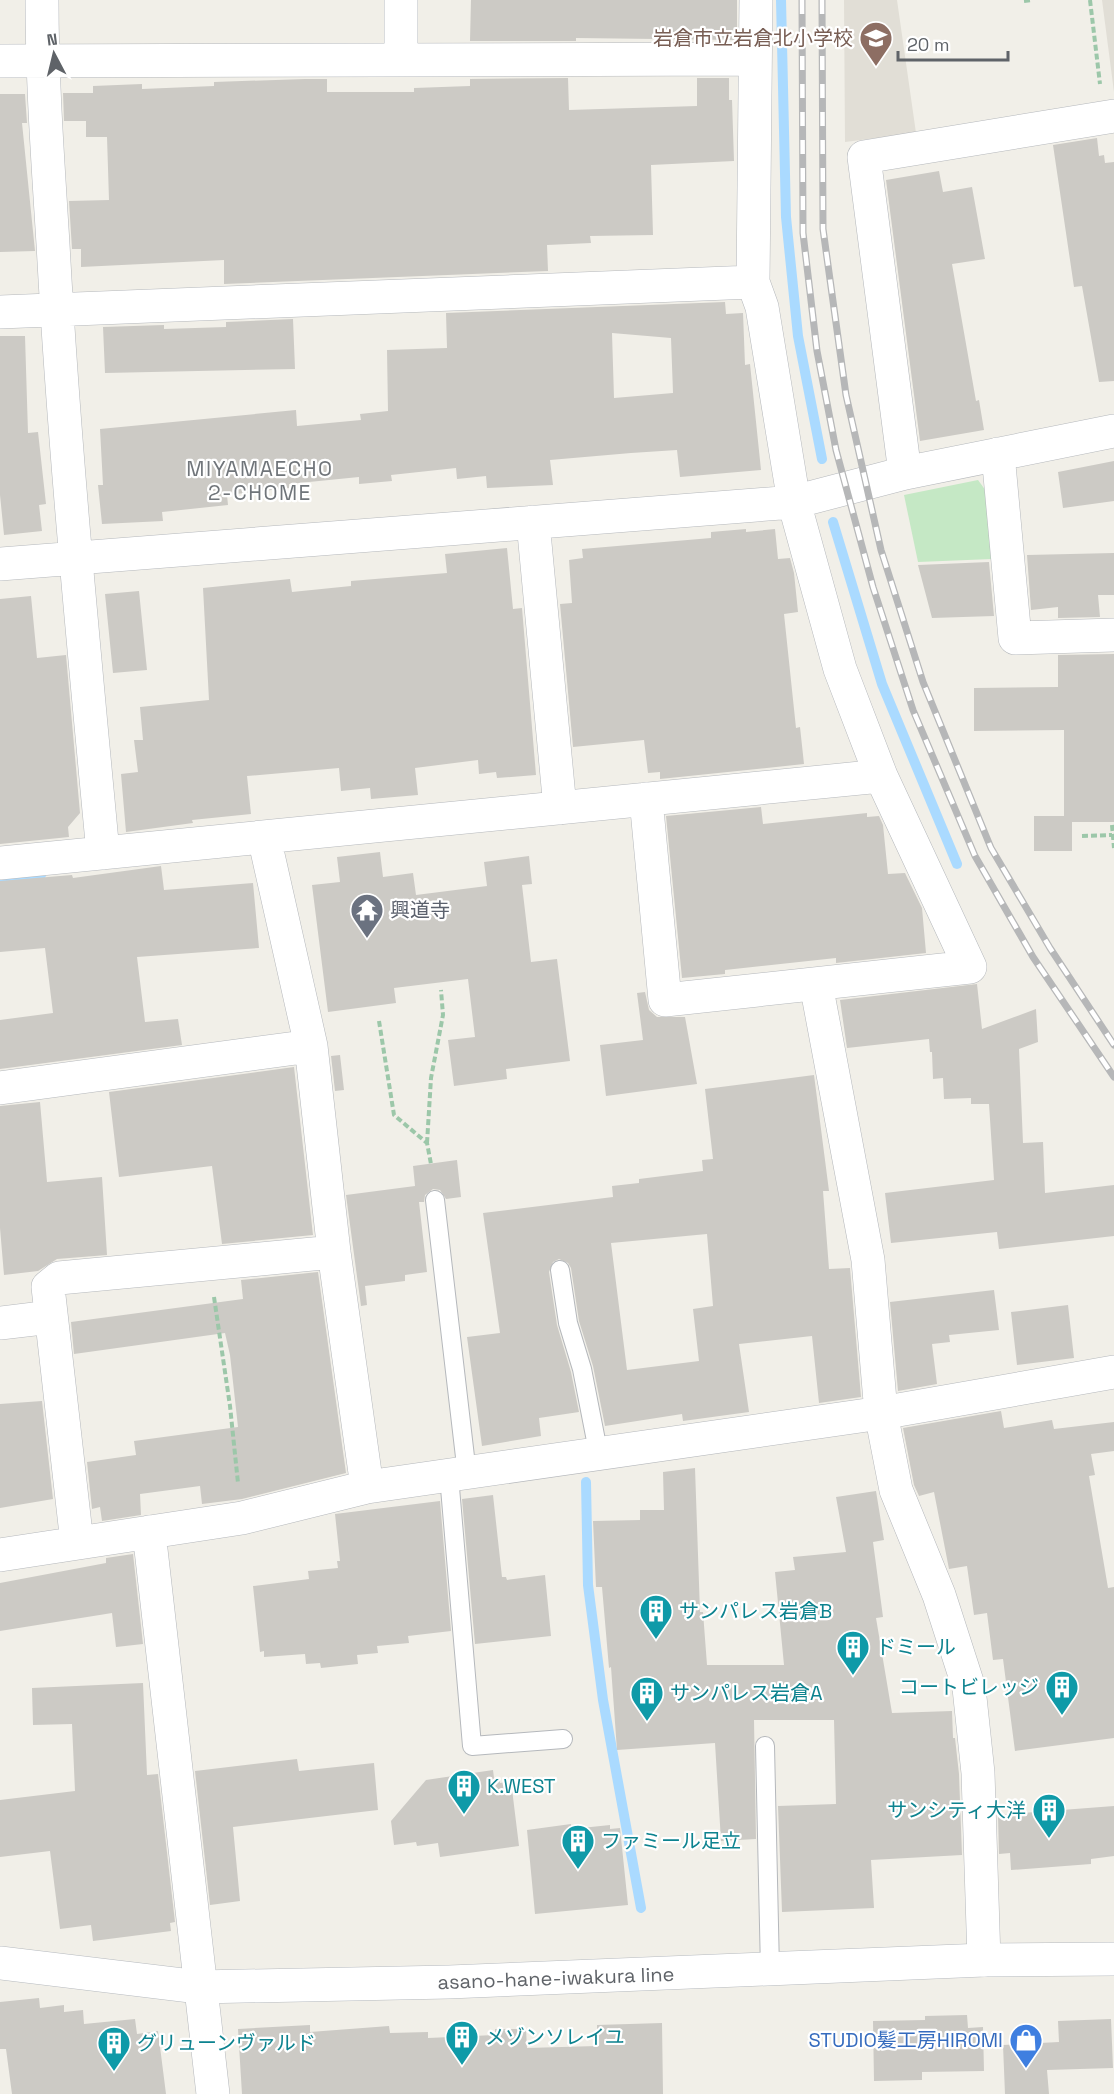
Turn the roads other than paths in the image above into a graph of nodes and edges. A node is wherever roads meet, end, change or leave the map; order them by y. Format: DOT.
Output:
graph roads {
  1 [pos="42,0"];
  2 [pos="401,0"];
  3 [pos="756,0"];
  4 [pos="755,59"];
  5 [pos="401,60"];
  6 [pos="0,61"];
  7 [pos="42,61"];
  8 [pos="1109,117"];
  9 [pos="753,282"];
  10 [pos="56,310"];
  11 [pos="0,312"];
  12 [pos="1114,431"];
  13 [pos="998,454"];
  14 [pos="905,473"];
  15 [pos="794,502"];
  16 [pos="534,522"];
  17 [pos="75,558"];
  18 [pos="0,564"];
  19 [pos="1114,635"];
  20 [pos="881,776"];
  21 [pos="646,799"];
  22 [pos="560,808"];
  23 [pos="264,837"];
  24 [pos="103,853"];
  25 [pos="0,863"];
  26 [pos="816,984"];
  27 [pos="311,1046"];
  28 [pos="0,1088"];
  29 [pos="435,1200"];
  30 [pos="334,1252"];
  31 [pos="560,1270"];
  32 [pos="51,1317"];
  33 [pos="0,1323"];
  34 [pos="1114,1372"];
  35 [pos="881,1413"];
  36 [pos="599,1456"];
  37 [pos="458,1475"];
  38 [pos="367,1487"];
  39 [pos="149,1532"];
  40 [pos="77,1543"];
  41 [pos="0,1555"];
  42 [pos="564,1739"];
  43 [pos="765,1746"];
  44 [pos="1114,1959"];
  45 [pos="984,1960"];
  46 [pos="0,1963"];
  47 [pos="770,1970"];
  48 [pos="199,1987"];
  49 [pos="213,2094"];
  1 -- 7 [label="street"];
  2 -- 5 [label="street"];
  3 -- 4 [label="street"];
  4 -- 5 [label="street"];
  4 -- 9 [label="street"];
  5 -- 7 [label="street"];
  6 -- 7 [label="street"];
  7 -- 10 [label="street"];
  8 -- 14 [label="street"];
  9 -- 10 [label="street"];
  9 -- 15 [label="street"];
  10 -- 11 [label="street"];
  10 -- 17 [label="street"];
  12 -- 13 [label="street"];
  13 -- 14 [label="street"];
  13 -- 19 [label="street"];
  14 -- 15 [label="street"];
  15 -- 16 [label="street"];
  15 -- 20 [label="street"];
  16 -- 17 [label="street"];
  16 -- 22 [label="street"];
  17 -- 18 [label="street"];
  17 -- 24 [label="street"];
  20 -- 21 [label="street"];
  20 -- 26 [label="street"];
  21 -- 22 [label="street"];
  21 -- 26 [label="street"];
  22 -- 23 [label="street"];
  23 -- 24 [label="street"];
  23 -- 27 [label="street"];
  24 -- 25 [label="street"];
  26 -- 35 [label="street"];
  27 -- 28 [label="street"];
  27 -- 30 [label="street"];
  29 -- 37 [label="lane"];
  30 -- 32 [label="street"];
  30 -- 38 [label="street"];
  31 -- 36 [label="lane"];
  32 -- 33 [label="street"];
  32 -- 40 [label="street"];
  34 -- 35 [label="street"];
  35 -- 36 [label="street"];
  35 -- 45 [label="street"];
  36 -- 37 [label="street"];
  37 -- 38 [label="street"];
  37 -- 42 [label="lane"];
  38 -- 39 [label="street"];
  39 -- 40 [label="street"];
  39 -- 48 [label="street"];
  40 -- 41 [label="street"];
  43 -- 47 [label="lane"];
  44 -- 45 [label="street, asano-hane-iwakura line"];
  45 -- 47 [label="street, asano-hane-iwakura line"];
  46 -- 48 [label="street, asano-hane-iwakura line"];
  47 -- 48 [label="street, asano-hane-iwakura line"];
  48 -- 49 [label="street"];
}
